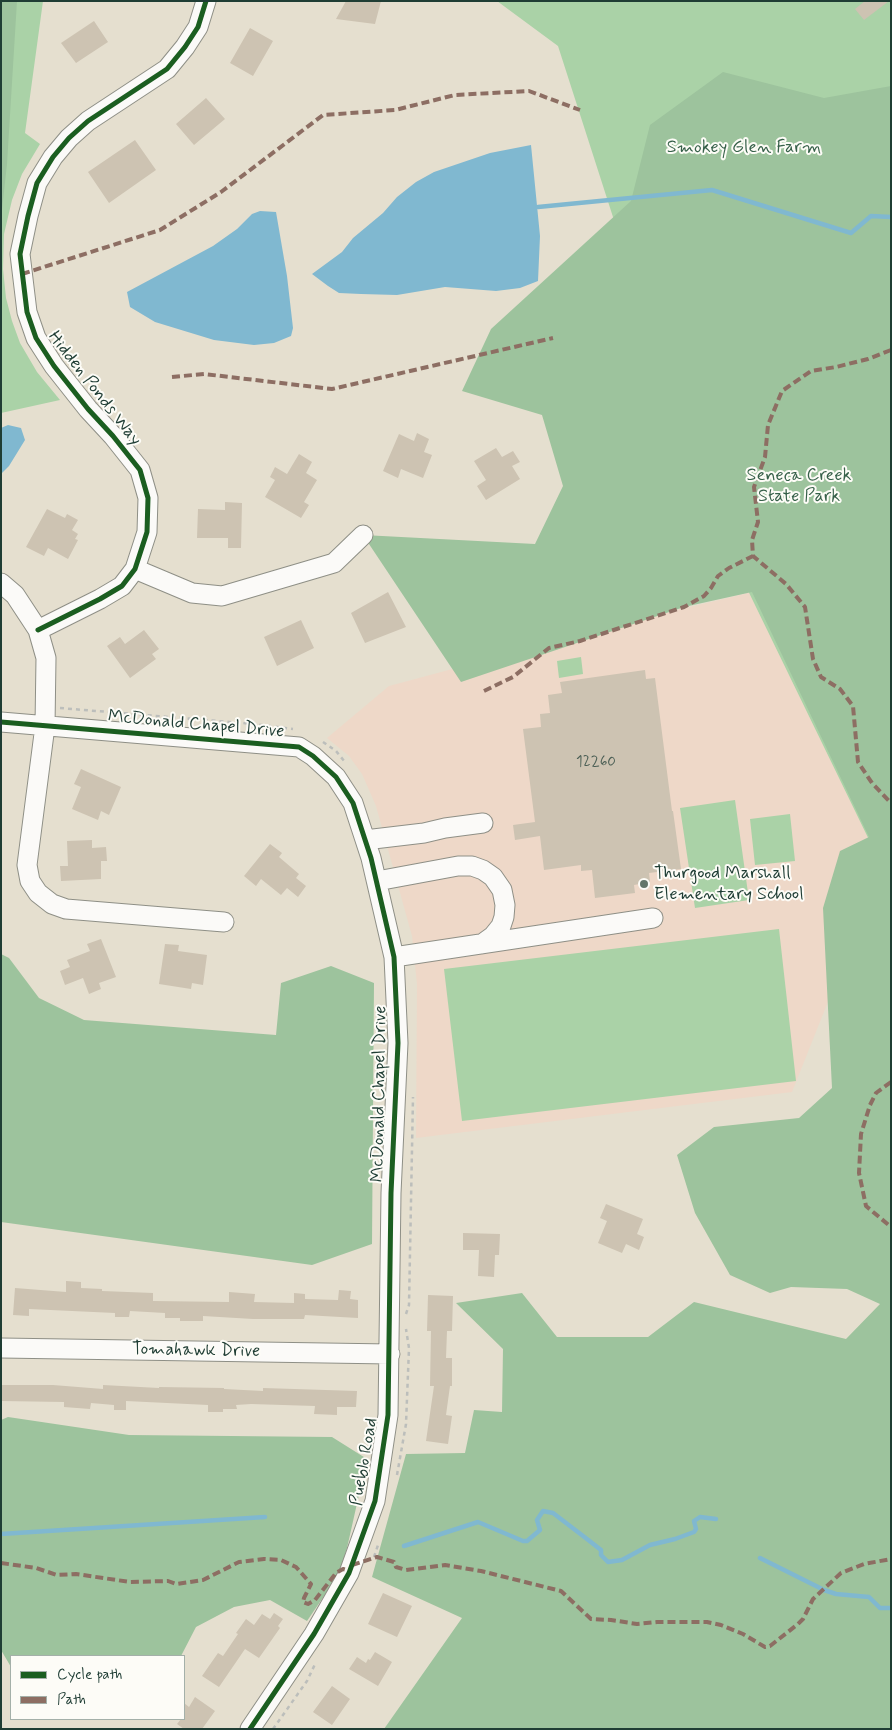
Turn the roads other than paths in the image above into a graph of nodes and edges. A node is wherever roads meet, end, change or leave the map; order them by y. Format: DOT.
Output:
graph roads {
  1 [pos="206,1"];
  2 [pos="363,535"];
  3 [pos="135,569"];
  4 [pos="1,583"];
  5 [pos="38,630"];
  6 [pos="1,722"];
  7 [pos="45,726"];
  8 [pos="483,823"];
  9 [pos="365,840"];
  10 [pos="377,881"];
  11 [pos="653,918"];
  12 [pos="224,922"];
  13 [pos="482,944"];
  14 [pos="394,958"];
  15 [pos="390,1228"];
  16 [pos="1,1348"];
  17 [pos="390,1354"];
  18 [pos="250,1729"];
  1 -- 3 [label="street, Hidden Ponds Way"];
  2 -- 3 [label="street"];
  3 -- 5 [label="street, Hidden Ponds Way"];
  4 -- 5 [label="street"];
  5 -- 7 [label="street"];
  6 -- 7 [label="street, McDonald Chapel Drive"];
  7 -- 9 [label="street, McDonald Chapel Drive"];
  7 -- 12 [label="street"];
  8 -- 9 [label="street"];
  9 -- 10 [label="street, McDonald Chapel Drive"];
  10 -- 13 [label="street"];
  10 -- 14 [label="street, McDonald Chapel Drive"];
  11 -- 13 [label="street"];
  13 -- 14 [label="street"];
  14 -- 15 [label="street, McDonald Chapel Drive"];
  15 -- 17 [label="street, Pueblo Road"];
  16 -- 17 [label="street, Tomahawk Drive"];
  17 -- 18 [label="street, Pueblo Road"];
}
